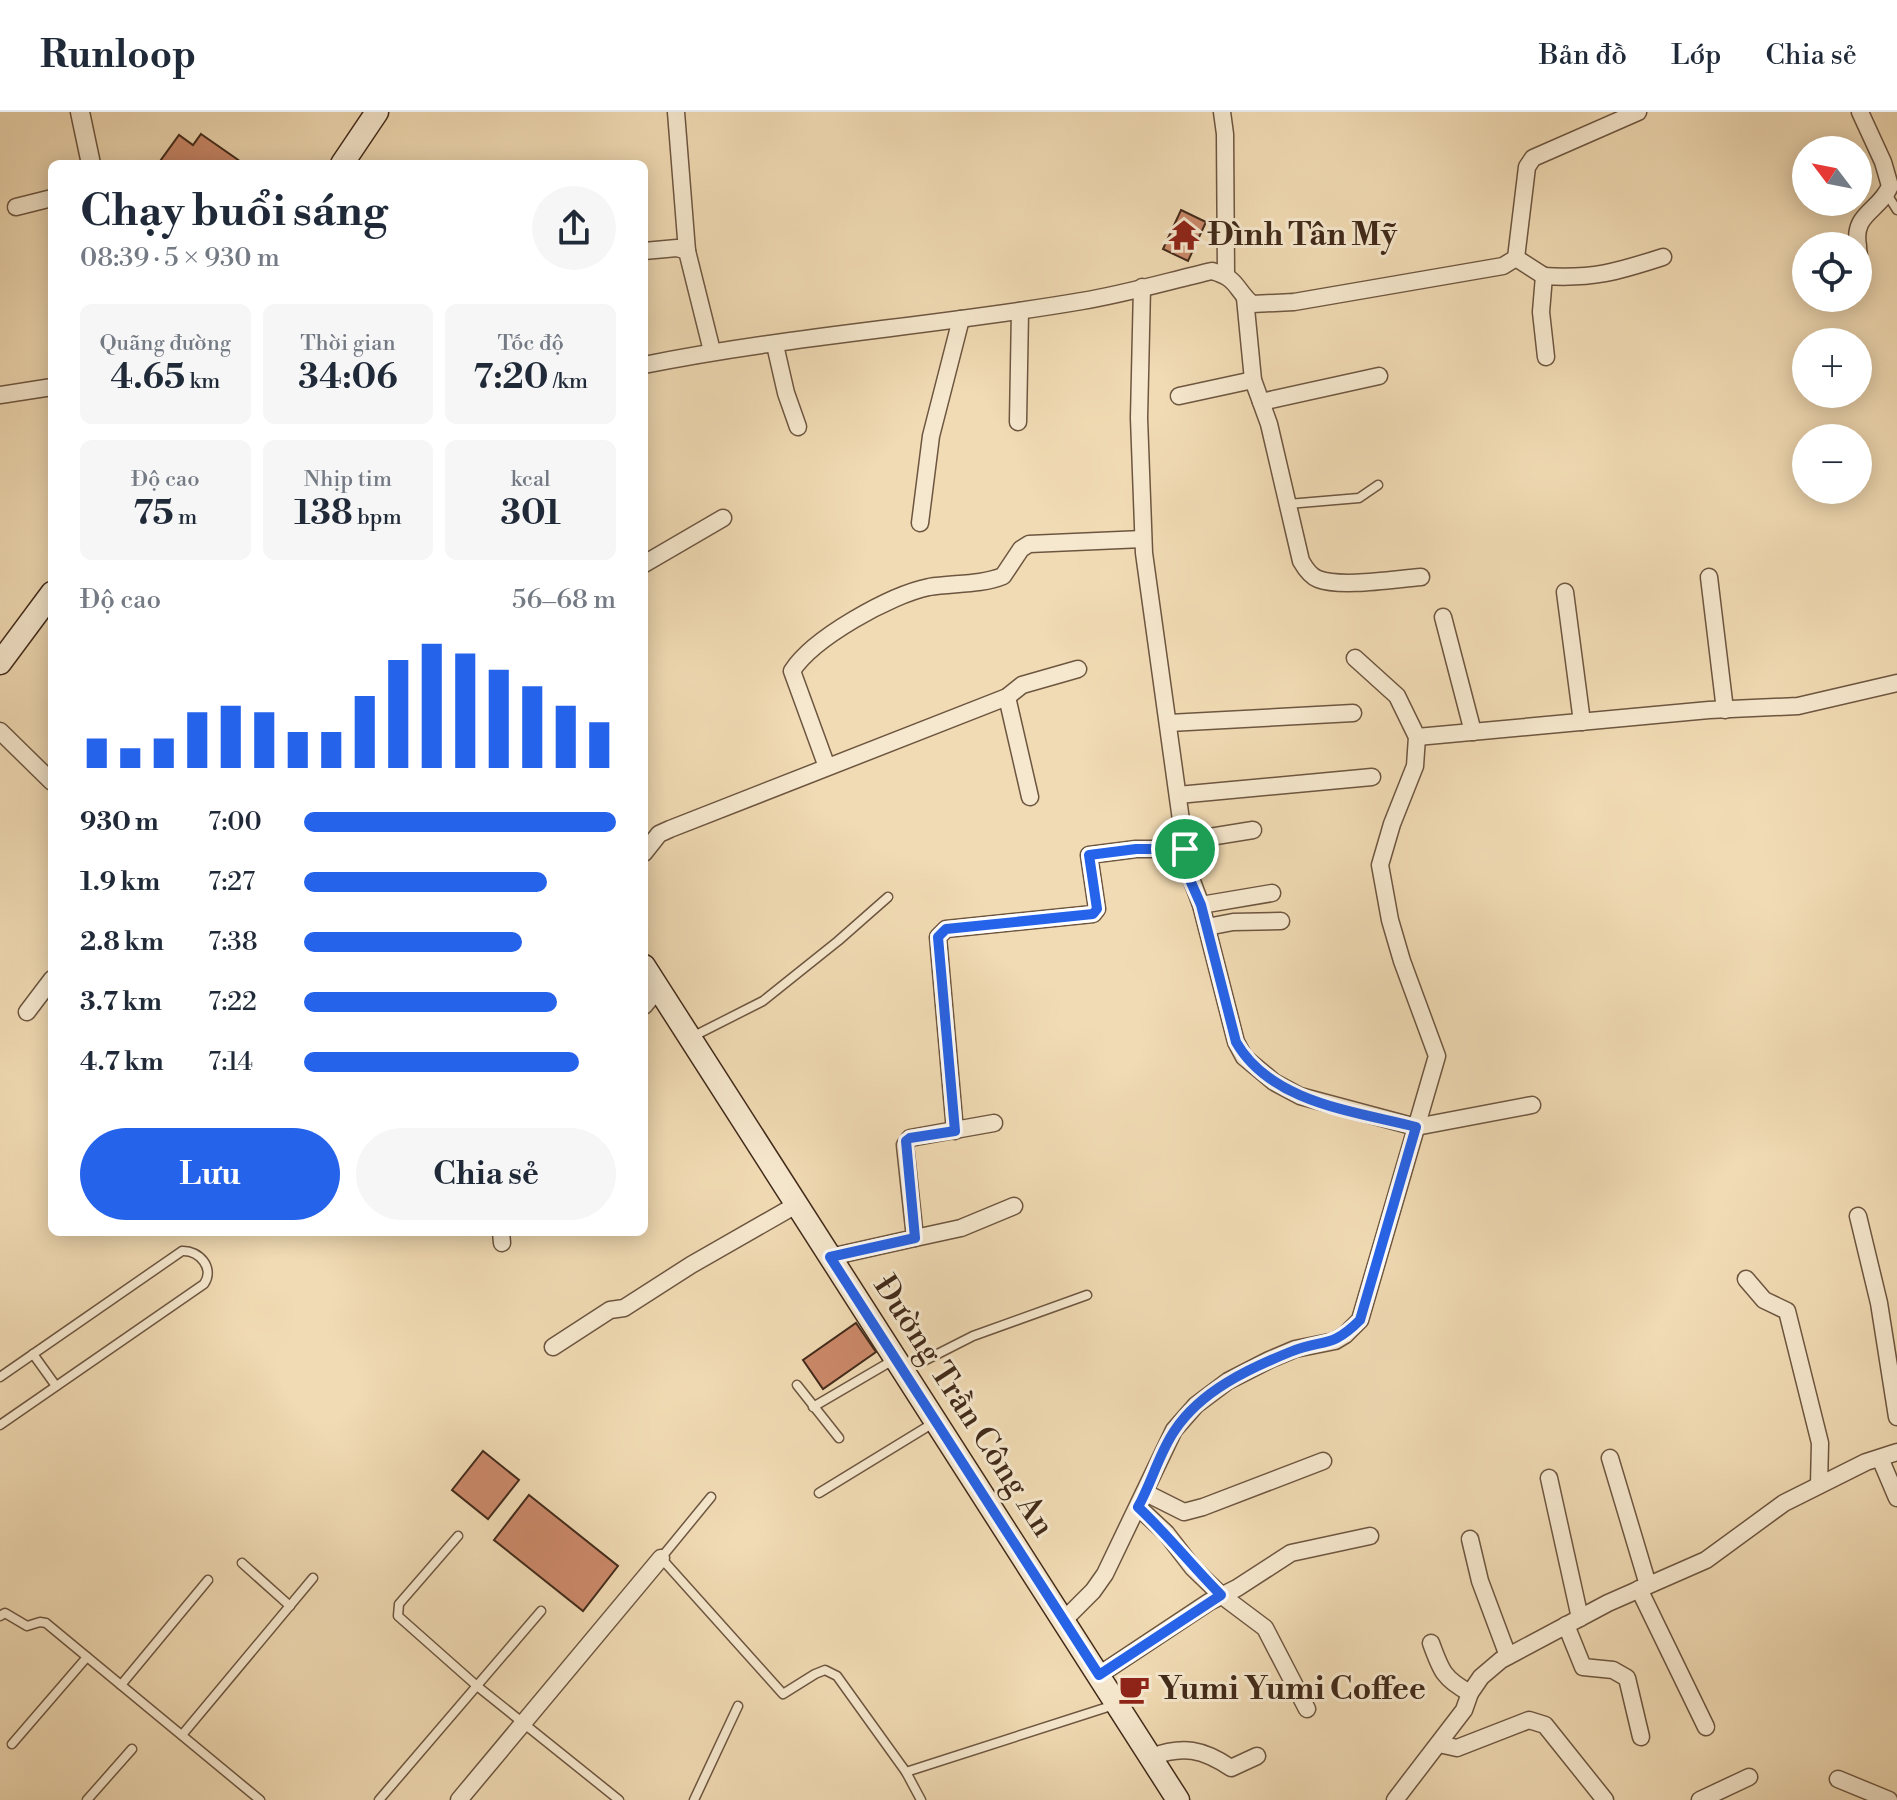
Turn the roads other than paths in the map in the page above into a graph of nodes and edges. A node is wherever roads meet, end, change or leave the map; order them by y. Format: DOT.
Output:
graph roads {
  1 [pos="80,112"];
  2 [pos="377,112"];
  3 [pos="676,112"];
  4 [pos="1222,112"];
  5 [pos="1638,112"];
  6 [pos="1860,112"];
  7 [pos="90,160"];
  8 [pos="345,160"];
  9 [pos="1887,194"];
  10 [pos="48,199"];
  11 [pos="16,207"];
  12 [pos="1897,210"];
  13 [pos="1856,232"];
  14 [pos="648,251"];
  15 [pos="687,251"];
  16 [pos="1663,257"];
  17 [pos="1516,258"];
  18 [pos="1226,275"];
  19 [pos="1544,276"];
  20 [pos="1142,287"];
  21 [pos="1245,298"];
  22 [pos="1020,311"];
  23 [pos="961,319"];
  24 [pos="775,345"];
  25 [pos="712,351"];
  26 [pos="1546,357"];
  27 [pos="648,364"];
  28 [pos="1379,376"];
  29 [pos="1253,380"];
  30 [pos="48,388"];
  31 [pos="0,395"];
  32 [pos="1179,396"];
  33 [pos="1261,402"];
  34 [pos="1018,422"];
  35 [pos="798,427"];
  36 [pos="1378,485"];
  37 [pos="1288,504"];
  38 [pos="723,518"];
  39 [pos="920,523"];
  40 [pos="1143,539"];
  41 [pos="648,562"];
  42 [pos="1421,577"];
  43 [pos="1709,577"];
  44 [pos="1565,592"];
  45 [pos="48,598"];
  46 [pos="1443,617"];
  47 [pos="1355,658"];
  48 [pos="0,663"];
  49 [pos="1078,669"];
  50 [pos="1897,683"];
  51 [pos="1007,697"];
  52 [pos="1725,710"];
  53 [pos="1353,713"];
  54 [pos="1582,722"];
  55 [pos="1169,723"];
  56 [pos="0,731"];
  57 [pos="1473,732"];
  58 [pos="1417,737"];
  59 [pos="827,767"];
  60 [pos="1372,777"];
  61 [pos="48,778"];
  62 [pos="1178,795"];
  63 [pos="1030,797"];
  64 [pos="1253,830"];
  65 [pos="1185,845"];
  66 [pos="648,848"];
  67 [pos="1272,893"];
  68 [pos="888,897"];
  69 [pos="1201,905"];
  70 [pos="1281,921"];
  71 [pos="1207,927"];
  72 [pos="648,972"];
  73 [pos="48,984"];
  74 [pos="659,988"];
  75 [pos="648,1001"];
  76 [pos="27,1012"];
  77 [pos="690,1039"];
  78 [pos="1532,1105"];
  79 [pos="994,1123"];
  80 [pos="1416,1127"];
  81 [pos="955,1131"];
  82 [pos="796,1205"];
  83 [pos="1014,1206"];
  84 [pos="1858,1216"];
  85 [pos="915,1238"];
  86 [pos="830,1257"];
  87 [pos="1746,1279"];
  88 [pos="1087,1295"];
  89 [pos="553,1347"];
  90 [pos="33,1354"];
  91 [pos="900,1365"];
  92 [pos="0,1377"];
  93 [pos="797,1385"];
  94 [pos="56,1386"];
  95 [pos="813,1407"];
  96 [pos="1897,1417"];
  97 [pos="935,1421"];
  98 [pos="0,1425"];
  99 [pos="839,1438"];
  100 [pos="1897,1452"];
  101 [pos="1610,1458"];
  102 [pos="1880,1458"];
  103 [pos="1323,1461"];
  104 [pos="1549,1478"];
  105 [pos="1819,1485"];
  106 [pos="819,1493"];
  107 [pos="711,1497"];
  108 [pos="1897,1498"];
  109 [pos="1142,1500"];
  110 [pos="458,1536"];
  111 [pos="1370,1536"];
  112 [pos="1470,1539"];
  113 [pos="661,1558"];
  114 [pos="242,1563"];
  115 [pos="313,1578"];
  116 [pos="208,1580"];
  117 [pos="1644,1587"];
  118 [pos="1221,1595"];
  119 [pos="290,1606"];
  120 [pos="541,1611"];
  121 [pos="0,1616"];
  122 [pos="1064,1620"];
  123 [pos="1573,1621"];
  124 [pos="1431,1643"];
  125 [pos="1508,1656"];
  126 [pos="87,1657"];
  127 [pos="1099,1675"];
  128 [pos="121,1685"];
  129 [pos="477,1686"];
  130 [pos="1470,1693"];
  131 [pos="1118,1704"];
  132 [pos="738,1706"];
  133 [pos="1307,1709"];
  134 [pos="524,1724"];
  135 [pos="1706,1727"];
  136 [pos="182,1735"];
  137 [pos="1641,1737"];
  138 [pos="12,1744"];
  139 [pos="1439,1744"];
  140 [pos="132,1749"];
  141 [pos="1257,1756"];
  142 [pos="1151,1757"];
  143 [pos="906,1772"];
  144 [pos="1749,1777"];
  145 [pos="1838,1779"];
  146 [pos="87,1800"];
  147 [pos="260,1800"];
  148 [pos="379,1800"];
  149 [pos="459,1800"];
  150 [pos="619,1800"];
  151 [pos="694,1800"];
  152 [pos="921,1800"];
  153 [pos="1178,1800"];
  154 [pos="1395,1800"];
  155 [pos="1605,1800"];
  156 [pos="1700,1800"];
  157 [pos="1889,1800"];
  1 -- 7 [label="street"];
  2 -- 8 [label="main road"];
  3 -- 15 [label="street"];
  4 -- 18 [label="street"];
  5 -- 17 [label="street"];
  6 -- 9 [label="street"];
  9 -- 12 [label="lane"];
  9 -- 13 [label="street"];
  10 -- 11 [label="street"];
  14 -- 15 [label="street"];
  15 -- 25 [label="street"];
  16 -- 19 [label="street"];
  17 -- 19 [label="street"];
  17 -- 21 [label="street"];
  18 -- 20 [label="street"];
  18 -- 21 [label="street"];
  19 -- 26 [label="street"];
  20 -- 22 [label="street"];
  20 -- 40 [label="street"];
  21 -- 29 [label="street"];
  22 -- 23 [label="street"];
  22 -- 34 [label="street"];
  23 -- 24 [label="street"];
  23 -- 39 [label="street"];
  24 -- 25 [label="street"];
  24 -- 35 [label="street"];
  25 -- 27 [label="street"];
  28 -- 33 [label="street"];
  29 -- 32 [label="street"];
  29 -- 33 [label="street"];
  30 -- 31 [label="street"];
  33 -- 37 [label="street"];
  36 -- 37 [label="lane"];
  37 -- 42 [label="street"];
  38 -- 41 [label="street"];
  40 -- 55 [label="street"];
  40 -- 59 [label="street"];
  43 -- 52 [label="street"];
  44 -- 54 [label="street"];
  45 -- 48 [label="main road"];
  46 -- 57 [label="street"];
  47 -- 58 [label="street"];
  49 -- 51 [label="street"];
  50 -- 52 [label="street"];
  51 -- 59 [label="street"];
  51 -- 63 [label="street"];
  52 -- 54 [label="street"];
  53 -- 55 [label="street"];
  54 -- 57 [label="street"];
  55 -- 62 [label="street"];
  56 -- 61 [label="street"];
  57 -- 58 [label="street"];
  58 -- 80 [label="street"];
  59 -- 66 [label="street"];
  60 -- 62 [label="street"];
  62 -- 65 [label="street"];
  64 -- 65 [label="street"];
  65 -- 69 [label="street"];
  65 -- 81 [label="street"];
  67 -- 69 [label="street"];
  68 -- 77 [label="lane"];
  69 -- 71 [label="street"];
  70 -- 71 [label="street"];
  71 -- 80 [label="street"];
  72 -- 74 [label="main road, Đường Trần Công An"];
  73 -- 76 [label="street"];
  74 -- 75 [label="street"];
  74 -- 77 [label="main road, Đường Trần Công An"];
  77 -- 82 [label="main road, Đường Trần Công An"];
  78 -- 80 [label="street"];
  79 -- 81 [label="street"];
  80 -- 109 [label="street"];
  81 -- 85 [label="street"];
  82 -- 86 [label="main road, Đường Trần Công An"];
  82 -- 89 [label="street"];
  83 -- 85 [label="street"];
  84 -- 96 [label="street"];
  85 -- 86 [label="street"];
  86 -- 91 [label="main road, Đường Trần Công An"];
  87 -- 105 [label="street"];
  88 -- 91 [label="lane"];
  90 -- 92 [label="lane"];
  90 -- 94 [label="lane"];
  90 -- 94 [label="lane"];
  91 -- 95 [label="lane"];
  91 -- 97 [label="main road, Đường Trần Công An"];
  93 -- 95 [label="lane"];
  94 -- 98 [label="lane"];
  95 -- 99 [label="lane"];
  97 -- 106 [label="lane"];
  97 -- 122 [label="main road, Đường Trần Công An"];
  100 -- 102 [label="street"];
  101 -- 117 [label="street"];
  102 -- 105 [label="street"];
  102 -- 108 [label="street"];
  103 -- 109 [label="street"];
  104 -- 123 [label="street"];
  105 -- 117 [label="street"];
  107 -- 113 [label="lane"];
  109 -- 118 [label="street"];
  109 -- 122 [label="street"];
  110 -- 129 [label="lane"];
  111 -- 118 [label="street"];
  112 -- 125 [label="street"];
  113 -- 134 [label="street"];
  113 -- 143 [label="lane"];
  114 -- 119 [label="lane"];
  115 -- 119 [label="lane"];
  116 -- 128 [label="lane"];
  117 -- 123 [label="street"];
  117 -- 135 [label="street"];
  118 -- 127 [label="street"];
  118 -- 133 [label="street"];
  119 -- 136 [label="lane"];
  120 -- 129 [label="lane"];
  121 -- 126 [label="lane"];
  122 -- 127 [label="main road, Đường Trần Công An"];
  123 -- 125 [label="street"];
  123 -- 137 [label="street"];
  124 -- 130 [label="street"];
  125 -- 130 [label="street"];
  126 -- 128 [label="lane"];
  126 -- 138 [label="lane"];
  127 -- 131 [label="main road, Đường Trần Công An"];
  128 -- 136 [label="lane"];
  129 -- 134 [label="lane"];
  129 -- 148 [label="lane"];
  130 -- 139 [label="street"];
  131 -- 142 [label="main road, Đường Trần Công An"];
  131 -- 143 [label="lane"];
  132 -- 151 [label="lane"];
  134 -- 149 [label="street"];
  134 -- 150 [label="lane"];
  136 -- 147 [label="lane"];
  139 -- 154 [label="street"];
  139 -- 155 [label="street"];
  140 -- 146 [label="lane"];
  141 -- 142 [label="street"];
  142 -- 153 [label="main road, Đường Trần Công An"];
  143 -- 152 [label="lane"];
  144 -- 156 [label="street"];
  145 -- 157 [label="street"];
}
